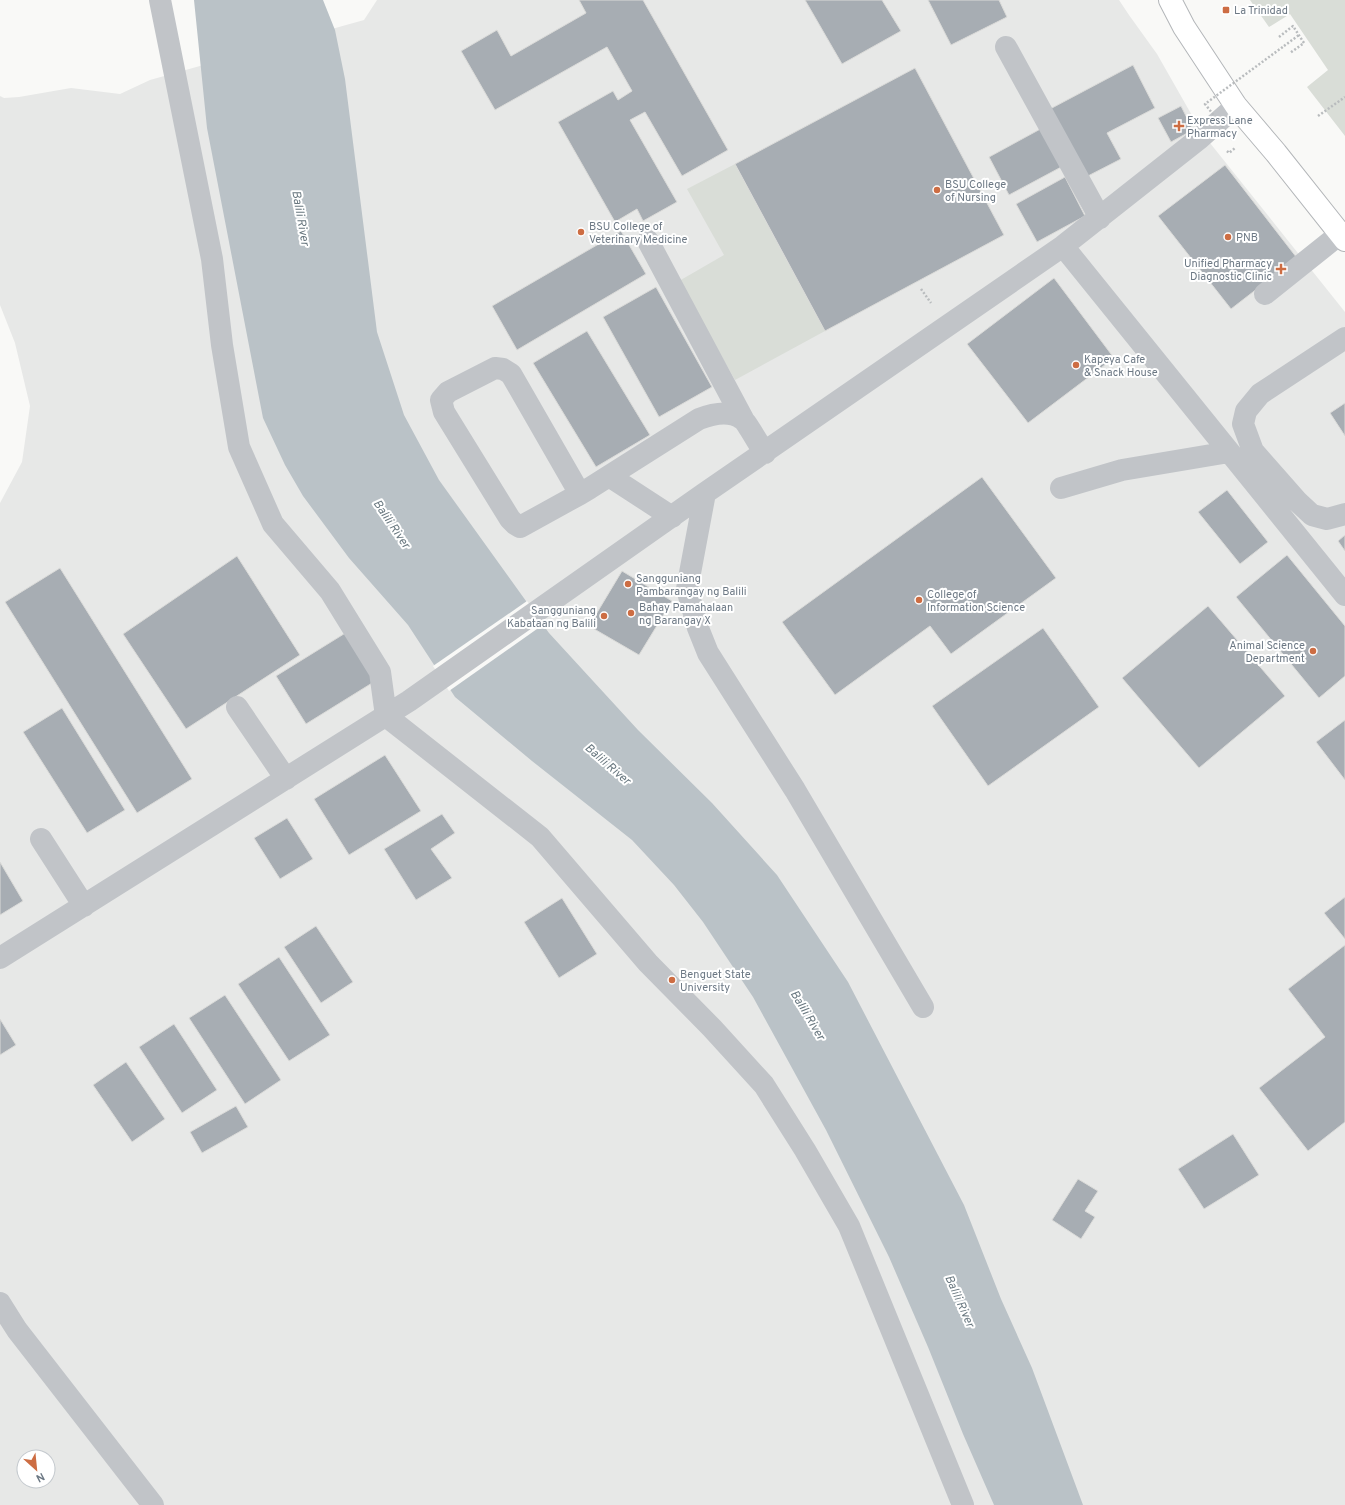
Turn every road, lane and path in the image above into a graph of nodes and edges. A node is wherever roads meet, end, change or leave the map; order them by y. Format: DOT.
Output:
graph roads {
  1 [pos="160,0"];
  2 [pos="1170,0"];
  3 [pos="1299,35"];
  4 [pos="1278,37"];
  5 [pos="1006,47"];
  6 [pos="1290,53"];
  7 [pos="1345,97"];
  8 [pos="1236,106"];
  9 [pos="1318,116"];
  10 [pos="1233,140"];
  11 [pos="1100,218"];
  12 [pos="1342,237"];
  13 [pos="648,241"];
  14 [pos="1063,246"];
  15 [pos="1265,294"];
  16 [pos="1345,338"];
  17 [pos="743,419"];
  18 [pos="1229,452"];
  19 [pos="764,453"];
  20 [pos="609,476"];
  21 [pos="1061,488"];
  22 [pos="705,493"];
  23 [pos="580,494"];
  24 [pos="1345,514"];
  25 [pos="672,517"];
  26 [pos="1345,595"];
  27 [pos="237,707"];
  28 [pos="386,716"];
  29 [pos="286,779"];
  30 [pos="41,839"];
  31 [pos="84,906"];
  32 [pos="0,958"];
  33 [pos="922,1007"];
  34 [pos="0,1304"];
  35 [pos="153,1505"];
  36 [pos="963,1505"];
  1 -- 28 [label="street"];
  2 -- 8 [label="highway"];
  3 -- 4 [label="path"];
  3 -- 6 [label="path"];
  3 -- 10 [label="path, bridge"];
  5 -- 11 [label="street"];
  7 -- 9 [label="path"];
  8 -- 11 [label="street"];
  8 -- 12 [label="highway"];
  11 -- 14 [label="street"];
  12 -- 15 [label="street"];
  13 -- 17 [label="street"];
  14 -- 18 [label="street"];
  14 -- 19 [label="street"];
  16 -- 24 [label="street"];
  17 -- 19 [label="street"];
  17 -- 20 [label="street"];
  18 -- 21 [label="street"];
  18 -- 26 [label="street"];
  19 -- 22 [label="street"];
  20 -- 23 [label="street"];
  20 -- 25 [label="street"];
  22 -- 25 [label="street"];
  22 -- 33 [label="street"];
  23 -- 23 [label="street"];
  25 -- 28 [label="street"];
  27 -- 29 [label="street"];
  28 -- 29 [label="street"];
  28 -- 36 [label="street"];
  29 -- 31 [label="street"];
  30 -- 31 [label="street"];
  31 -- 32 [label="street"];
  34 -- 35 [label="street"];
}
